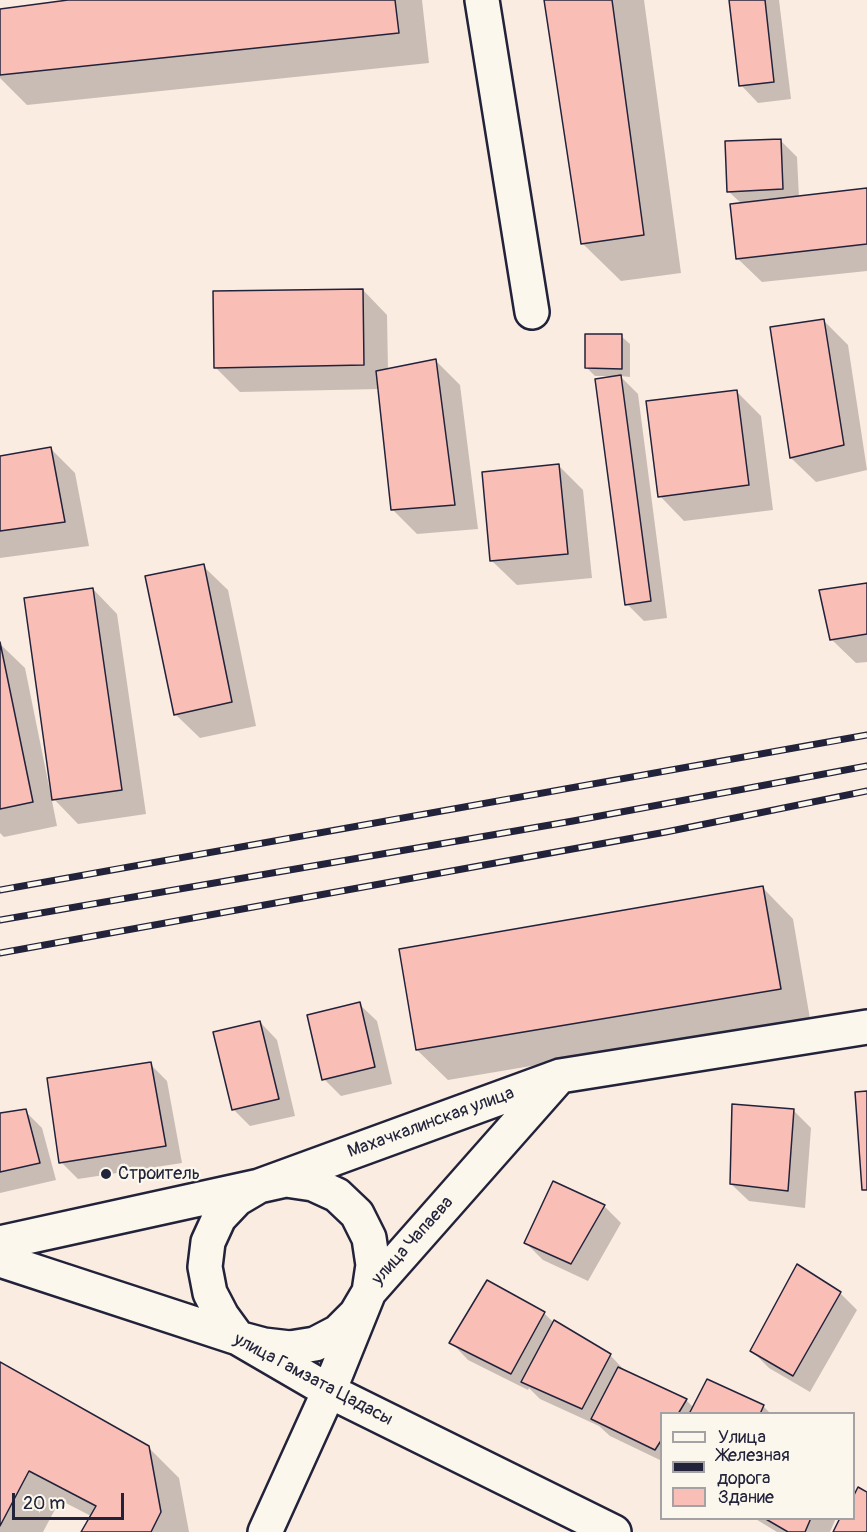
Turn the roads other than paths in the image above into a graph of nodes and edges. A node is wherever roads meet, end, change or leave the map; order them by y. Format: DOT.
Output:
graph roads {
  1 [pos="482,0"];
  2 [pos="532,312"];
  3 [pos="867,1027"];
  4 [pos="560,1076"];
  5 [pos="259,1186"];
  6 [pos="0,1243"];
  7 [pos="0,1260"];
  8 [pos="369,1292"];
  9 [pos="238,1338"];
  10 [pos="329,1391"];
  11 [pos="266,1532"];
  12 [pos="614,1532"];
  1 -- 2 [label="street"];
  3 -- 4 [label="street, Махачкалинская улица"];
  4 -- 5 [label="street, Махачкалинская улица"];
  4 -- 8 [label="street, улица Чапаева"];
  5 -- 6 [label="street, Махачкалинская улица"];
  5 -- 8 [label="street"];
  5 -- 9 [label="street"];
  7 -- 9 [label="street, улица Гамзата Цадасы"];
  8 -- 9 [label="street"];
  8 -- 10 [label="street, улица Чапаева"];
  9 -- 10 [label="street, улица Гамзата Цадасы"];
  10 -- 11 [label="street, улица Чапаева"];
  10 -- 12 [label="street, улица Гамзата Цадасы"];
}
